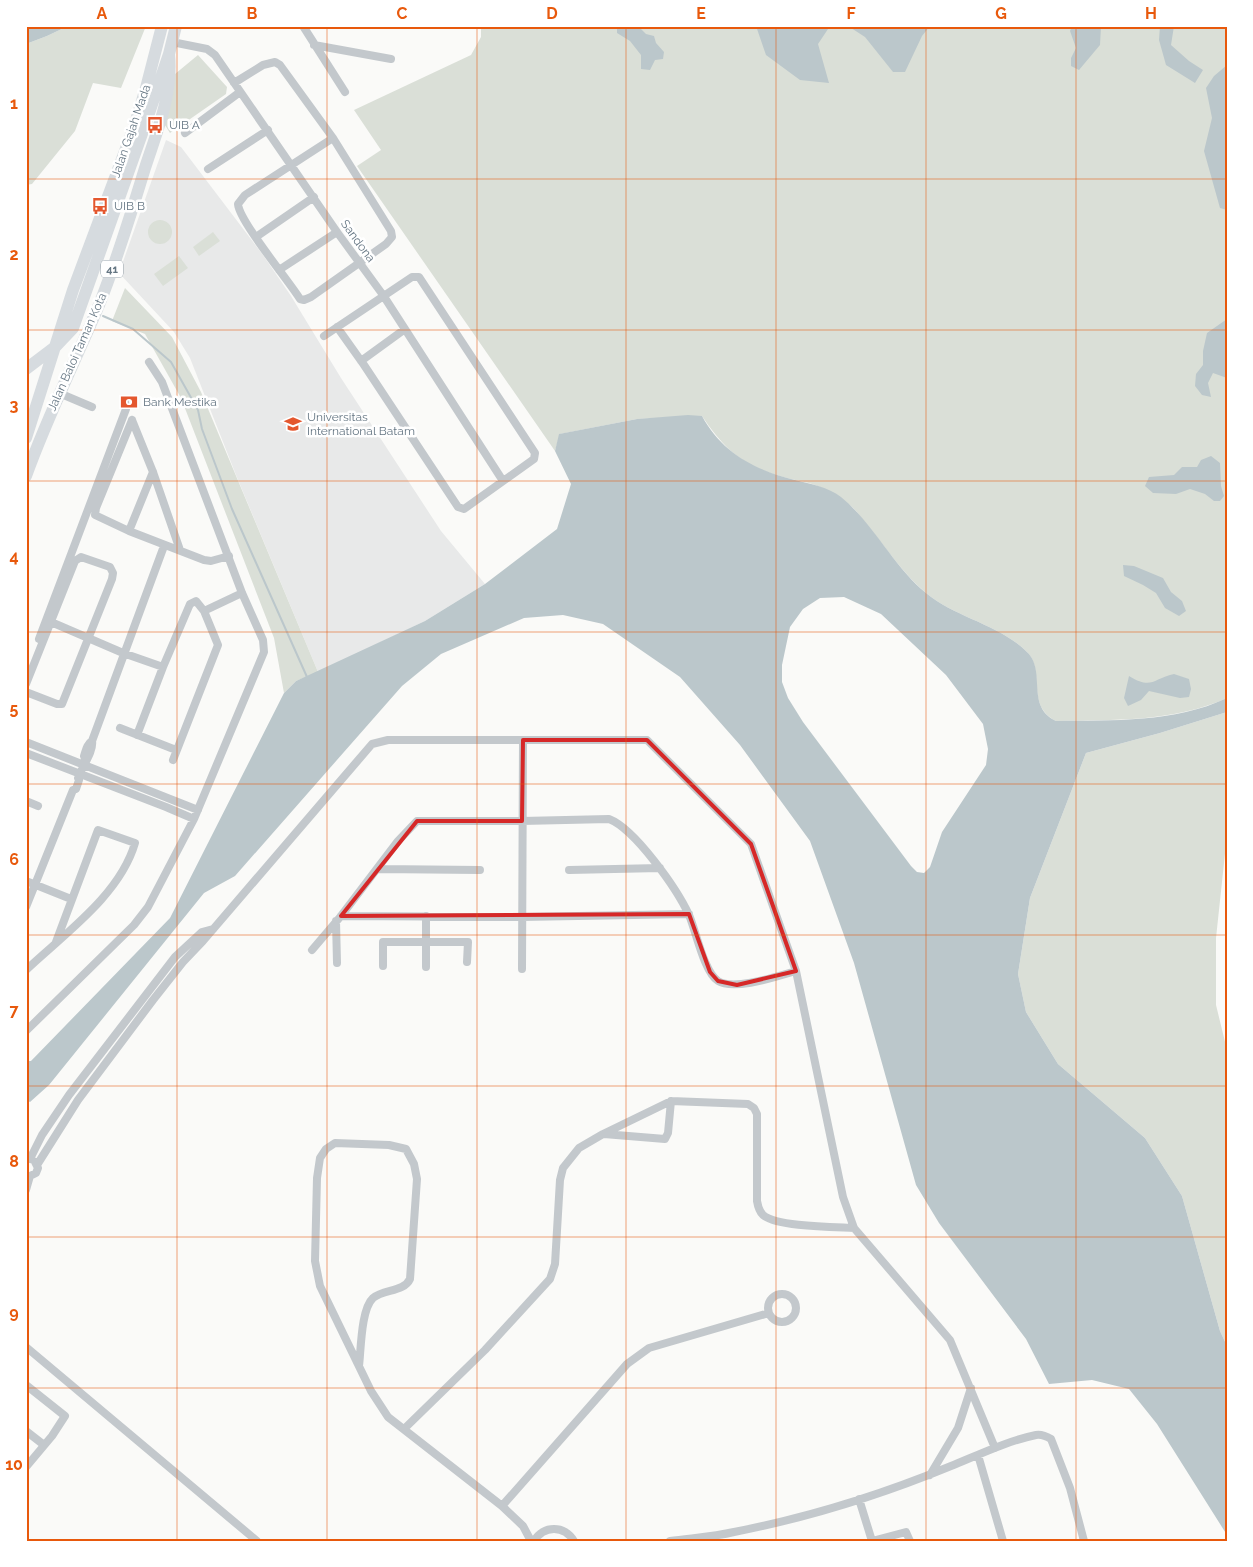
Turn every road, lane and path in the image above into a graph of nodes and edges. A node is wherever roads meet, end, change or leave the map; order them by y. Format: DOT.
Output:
graph roads {
  1 [pos="162,26"];
  2 [pos="176,26"];
  3 [pos="303,26"];
  4 [pos="314,44"];
  5 [pos="171,48"];
  6 [pos="391,59"];
  7 [pos="234,83"];
  8 [pos="240,92"];
  9 [pos="345,92"];
  10 [pos="268,130"];
  11 [pos="185,133"];
  12 [pos="333,138"];
  13 [pos="291,165"];
  14 [pos="208,170"];
  15 [pos="314,197"];
  16 [pos="336,232"];
  17 [pos="256,238"];
  18 [pos="360,262"];
  19 [pos="279,270"];
  20 [pos="73,290"];
  21 [pos="383,295"];
  22 [pos="100,303"];
  23 [pos="337,327"];
  24 [pos="405,329"];
  25 [pos="324,336"];
  26 [pos="54,348"];
  27 [pos="361,360"];
  28 [pos="149,362"];
  29 [pos="26,370"];
  30 [pos="59,393"];
  31 [pos="125,402"];
  32 [pos="92,407"];
  33 [pos="26,438"];
  34 [pos="153,472"];
  35 [pos="26,476"];
  36 [pos="502,481"];
  37 [pos="129,531"];
  38 [pos="164,546"];
  39 [pos="180,550"];
  40 [pos="229,556"];
  41 [pos="242,593"];
  42 [pos="204,611"];
  43 [pos="51,622"];
  44 [pos="88,638"];
  45 [pos="123,653"];
  46 [pos="163,667"];
  47 [pos="26,672"];
  48 [pos="26,684"];
  49 [pos="26,692"];
  50 [pos="120,728"];
  51 [pos="137,735"];
  52 [pos="523,740"];
  53 [pos="26,742"];
  54 [pos="176,750"];
  55 [pos="26,752"];
  56 [pos="172,760"];
  57 [pos="84,762"];
  58 [pos="78,775"];
  59 [pos="140,786"];
  60 [pos="136,795"];
  61 [pos="26,801"];
  62 [pos="38,806"];
  63 [pos="198,810"];
  64 [pos="194,819"];
  65 [pos="522,821"];
  66 [pos="378,868"];
  67 [pos="660,868"];
  68 [pos="480,870"];
  69 [pos="569,870"];
  70 [pos="26,882"];
  71 [pos="35,885"];
  72 [pos="71,899"];
  73 [pos="26,907"];
  74 [pos="689,914"];
  75 [pos="426,916"];
  76 [pos="522,917"];
  77 [pos="339,919"];
  78 [pos="213,929"];
  79 [pos="56,942"];
  80 [pos="426,942"];
  81 [pos="312,950"];
  82 [pos="468,962"];
  83 [pos="337,963"];
  84 [pos="383,966"];
  85 [pos="426,967"];
  86 [pos="522,969"];
  87 [pos="26,970"];
  88 [pos="796,971"];
  89 [pos="26,1031"];
  90 [pos="671,1101"];
  91 [pos="602,1134"];
  92 [pos="28,1160"];
  93 [pos="37,1165"];
  94 [pos="28,1176"];
  95 [pos="26,1190"];
  96 [pos="854,1228"];
  97 [pos="769,1313"];
  98 [pos="26,1347"];
  99 [pos="359,1366"];
  100 [pos="26,1385"];
  101 [pos="971,1388"];
  102 [pos="404,1429"];
  103 [pos="26,1431"];
  104 [pos="44,1445"];
  105 [pos="995,1448"];
  106 [pos="978,1455"];
  107 [pos="26,1467"];
  108 [pos="930,1475"];
  109 [pos="859,1499"];
  110 [pos="502,1506"];
  111 [pos="523,1526"];
  112 [pos="540,1533"];
  113 [pos="733,1537"];
  114 [pos="257,1541"];
  115 [pos="532,1541"];
  116 [pos="574,1541"];
  117 [pos="670,1541"];
  118 [pos="872,1541"];
  119 [pos="910,1541"];
  120 [pos="1002,1541"];
  121 [pos="1084,1541"];
  1 -- 20 [label="highway, Jalan Gajah Mada"];
  2 -- 5 [label="highway, Jalan Gajah Mada"];
  3 -- 4 [label="street"];
  4 -- 6 [label="street"];
  4 -- 9 [label="street"];
  5 -- 7 [label="street, Sandona"];
  5 -- 22 [label="highway, Jalan Baloi Taman Kota / 41"];
  5 -- 29 [label="highway, Jalan Gajah Mada"];
  7 -- 8 [label="street, Sandona"];
  7 -- 12 [label="street"];
  8 -- 10 [label="street, Sandona"];
  8 -- 11 [label="street"];
  10 -- 13 [label="street, Sandona"];
  10 -- 14 [label="street"];
  12 -- 13 [label="street"];
  12 -- 18 [label="street"];
  13 -- 15 [label="street, Sandona"];
  13 -- 17 [label="street"];
  15 -- 16 [label="street, Sandona"];
  15 -- 17 [label="street"];
  16 -- 18 [label="street, Sandona"];
  16 -- 19 [label="street"];
  17 -- 19 [label="street"];
  18 -- 19 [label="street"];
  18 -- 21 [label="street, Sandona"];
  20 -- 22 [label="highway"];
  20 -- 26 [label="highway, Jalan Gajah Mada"];
  21 -- 23 [label="street"];
  21 -- 24 [label="street, Sandona"];
  21 -- 36 [label="street"];
  22 -- 30 [label="highway, Jalan Baloi Taman Kota / 41"];
  23 -- 25 [label="street"];
  23 -- 27 [label="street"];
  24 -- 27 [label="street"];
  24 -- 36 [label="street, Sandona"];
  26 -- 33 [label="highway, Jalan Baloi Taman Kota"];
  27 -- 36 [label="street"];
  28 -- 40 [label="street"];
  30 -- 32 [label="street"];
  30 -- 35 [label="highway, Jalan Baloi Taman Kota / 41"];
  31 -- 47 [label="street"];
  34 -- 37 [label="street"];
  34 -- 37 [label="street"];
  34 -- 39 [label="street"];
  37 -- 38 [label="street"];
  38 -- 39 [label="street"];
  38 -- 45 [label="street"];
  39 -- 40 [label="street"];
  40 -- 41 [label="street"];
  41 -- 42 [label="street"];
  41 -- 63 [label="street"];
  42 -- 46 [label="street"];
  42 -- 54 [label="street"];
  43 -- 44 [label="street"];
  43 -- 44 [label="street"];
  43 -- 48 [label="street"];
  44 -- 45 [label="street"];
  44 -- 49 [label="street"];
  45 -- 46 [label="street"];
  45 -- 57 [label="street"];
  46 -- 51 [label="street"];
  50 -- 51 [label="street"];
  51 -- 54 [label="street"];
  52 -- 65 [label="street"];
  52 -- 78 [label="street"];
  52 -- 88 [label="street"];
  53 -- 57 [label="street"];
  54 -- 56 [label="street"];
  55 -- 58 [label="street"];
  57 -- 58 [label="street"];
  57 -- 59 [label="street"];
  58 -- 60 [label="street"];
  58 -- 71 [label="street"];
  59 -- 60 [label="street"];
  59 -- 63 [label="street"];
  60 -- 64 [label="street"];
  61 -- 62 [label="street"];
  63 -- 64 [label="street"];
  64 -- 89 [label="street"];
  65 -- 66 [label="street"];
  65 -- 67 [label="street"];
  65 -- 76 [label="street"];
  66 -- 68 [label="street"];
  66 -- 77 [label="street"];
  67 -- 69 [label="street"];
  67 -- 74 [label="street"];
  70 -- 71 [label="street"];
  71 -- 72 [label="street"];
  71 -- 73 [label="street"];
  72 -- 79 [label="street"];
  72 -- 79 [label="street"];
  74 -- 76 [label="street"];
  74 -- 88 [label="street"];
  75 -- 76 [label="street"];
  75 -- 77 [label="street"];
  75 -- 80 [label="street"];
  76 -- 86 [label="street"];
  77 -- 81 [label="street"];
  77 -- 83 [label="street"];
  78 -- 92 [label="street"];
  78 -- 93 [label="street"];
  79 -- 87 [label="street"];
  80 -- 82 [label="street"];
  80 -- 84 [label="street"];
  80 -- 85 [label="street"];
  88 -- 96 [label="street"];
  90 -- 91 [label="street"];
  90 -- 91 [label="street"];
  90 -- 96 [label="street"];
  91 -- 102 [label="street"];
  92 -- 93 [label="street"];
  93 -- 94 [label="street"];
  94 -- 95 [label="street"];
  96 -- 101 [label="street"];
  97 -- 110 [label="street"];
  98 -- 114 [label="street"];
  99 -- 99 [label="street"];
  99 -- 102 [label="street"];
  100 -- 104 [label="street"];
  101 -- 105 [label="street"];
  101 -- 108 [label="street"];
  102 -- 110 [label="street"];
  103 -- 104 [label="street"];
  104 -- 107 [label="street"];
  105 -- 106 [label="street"];
  105 -- 121 [label="street"];
  106 -- 108 [label="street"];
  106 -- 120 [label="street"];
  108 -- 109 [label="street"];
  109 -- 113 [label="street"];
  109 -- 118 [label="street"];
  110 -- 111 [label="street"];
  111 -- 112 [label="street"];
  111 -- 115 [label="street"];
  112 -- 115 [label="street"];
  112 -- 116 [label="street"];
  113 -- 117 [label="street"];
  118 -- 119 [label="street"];
}
